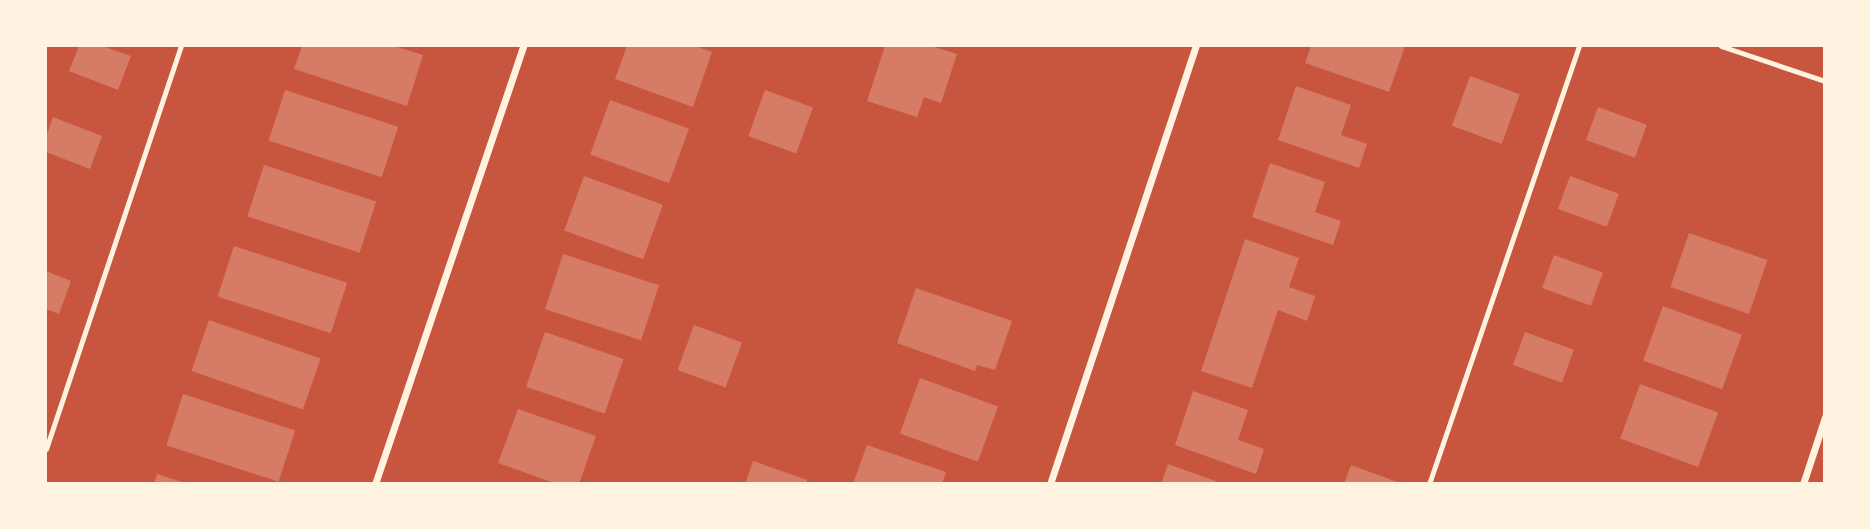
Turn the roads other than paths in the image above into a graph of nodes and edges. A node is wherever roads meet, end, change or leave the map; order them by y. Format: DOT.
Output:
graph roads {
  1 [pos="181,46"];
  2 [pos="523,46"];
  3 [pos="1196,46"];
  4 [pos="1579,46"];
  5 [pos="1720,46"];
  6 [pos="1825,81"];
  7 [pos="1825,418"];
  8 [pos="46,449"];
  9 [pos="375,484"];
  10 [pos="1051,484"];
  11 [pos="1429,484"];
  12 [pos="1803,484"];
  1 -- 8 [label="lane"];
  2 -- 9 [label="street"];
  3 -- 10 [label="street"];
  4 -- 11 [label="lane"];
  5 -- 6 [label="lane"];
  7 -- 12 [label="street"];
}
